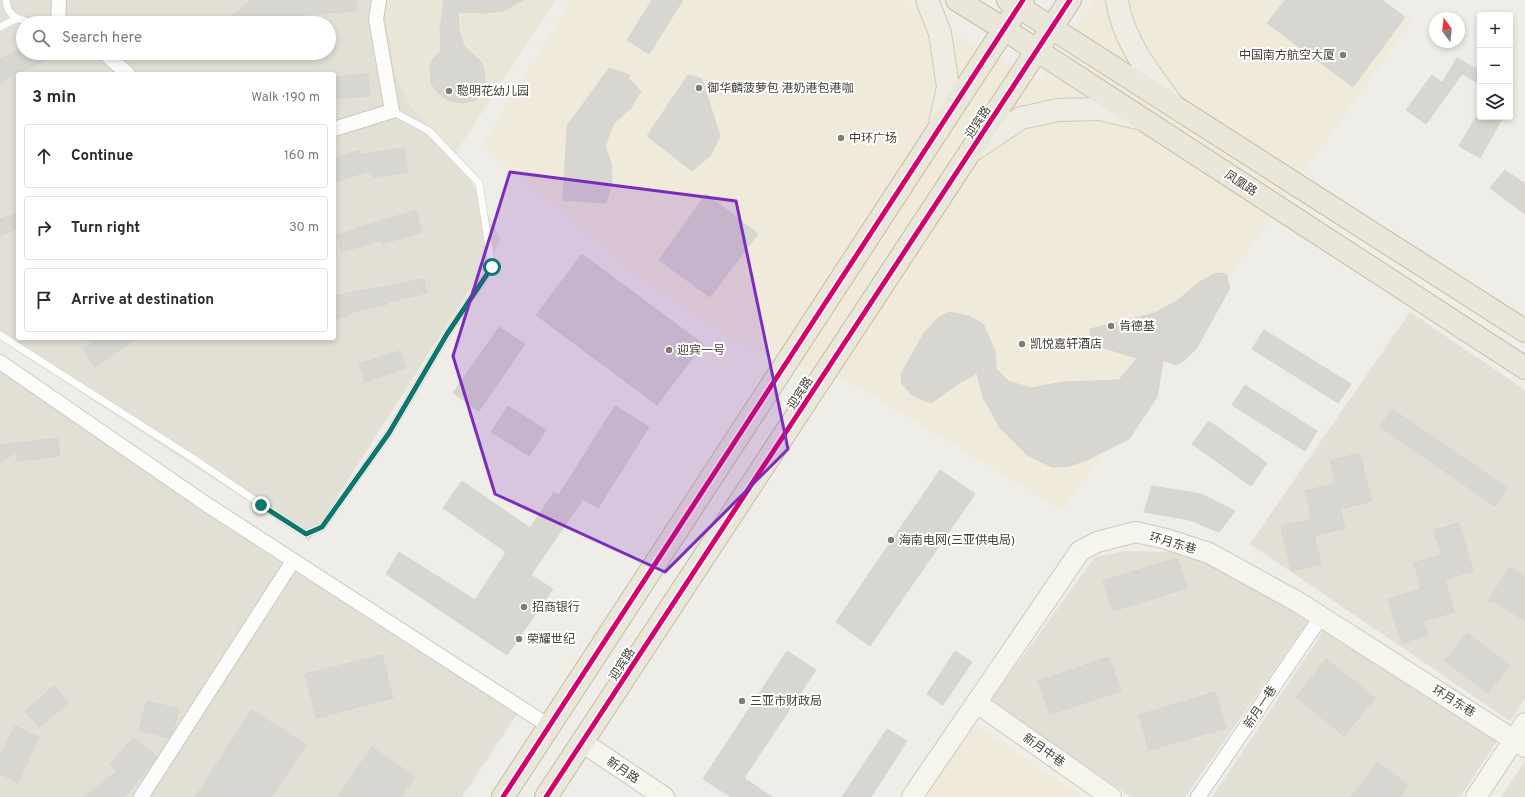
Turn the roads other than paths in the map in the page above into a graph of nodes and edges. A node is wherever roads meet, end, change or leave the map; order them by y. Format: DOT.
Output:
graph roads {
  1 [pos="6,0"];
  2 [pos="59,0"];
  3 [pos="379,0"];
  4 [pos="927,0"];
  5 [pos="957,0"];
  6 [pos="1070,0"];
  7 [pos="1117,0"];
  8 [pos="1017,2"];
  9 [pos="58,16"];
  10 [pos="16,19"];
  11 [pos="0,27"];
  12 [pos="1004,28"];
  13 [pos="1052,28"];
  14 [pos="1037,50"];
  15 [pos="112,60"];
  16 [pos="126,72"];
  17 [pos="1174,106"];
  18 [pos="392,111"];
  19 [pos="1142,119"];
  20 [pos="336,128"];
  21 [pos="939,129"];
  22 [pos="970,152"];
  23 [pos="1525,331"];
  24 [pos="0,335"];
  25 [pos="0,362"];
  26 [pos="1525,368"];
  27 [pos="293,561"];
  28 [pos="1321,617"];
  29 [pos="977,703"];
  30 [pos="549,726"];
  31 [pos="1521,737"];
  32 [pos="582,742"];
  33 [pos="141,797"];
  34 [pos="503,797"];
  35 [pos="546,797"];
  36 [pos="664,797"];
  37 [pos="912,797"];
  38 [pos="1111,797"];
  39 [pos="1198,797"];
  40 [pos="1476,797"];
  1 -- 10 [label="lane"];
  2 -- 9 [label="street"];
  3 -- 18 [label="street"];
  4 -- 21 [label="main road"];
  5 -- 12 [label="highway, 凤凰路"];
  6 -- 13 [label="highway, 迎宾路"];
  7 -- 17 [label="main road"];
  8 -- 12 [label="highway"];
  8 -- 13 [label="highway"];
  10 -- 11 [label="lane"];
  12 -- 14 [label="highway, 凤凰路"];
  12 -- 21 [label="highway"];
  13 -- 14 [label="highway, 迎宾路"];
  13 -- 17 [label="highway"];
  14 -- 19 [label="highway, 凤凰路"];
  14 -- 22 [label="highway, 迎宾路"];
  15 -- 16 [label="street"];
  17 -- 23 [label="highway"];
  18 -- 20 [label="street"];
  18 -- 24 [label="lane"];
  19 -- 22 [label="main road"];
  19 -- 26 [label="highway, 凤凰路"];
  21 -- 30 [label="highway"];
  22 -- 32 [label="highway, 迎宾路"];
  25 -- 27 [label="street"];
  27 -- 30 [label="street"];
  27 -- 33 [label="street"];
  28 -- 29 [label="street, 环月东巷"];
  28 -- 31 [label="street, 环月东巷"];
  28 -- 39 [label="street, 新月一巷"];
  29 -- 37 [label="street, 环月东巷"];
  29 -- 38 [label="street, 新月中巷"];
  30 -- 34 [label="highway"];
  31 -- 40 [label="street"];
  32 -- 35 [label="highway, 迎宾路"];
  32 -- 36 [label="street, 新月路"];
}
